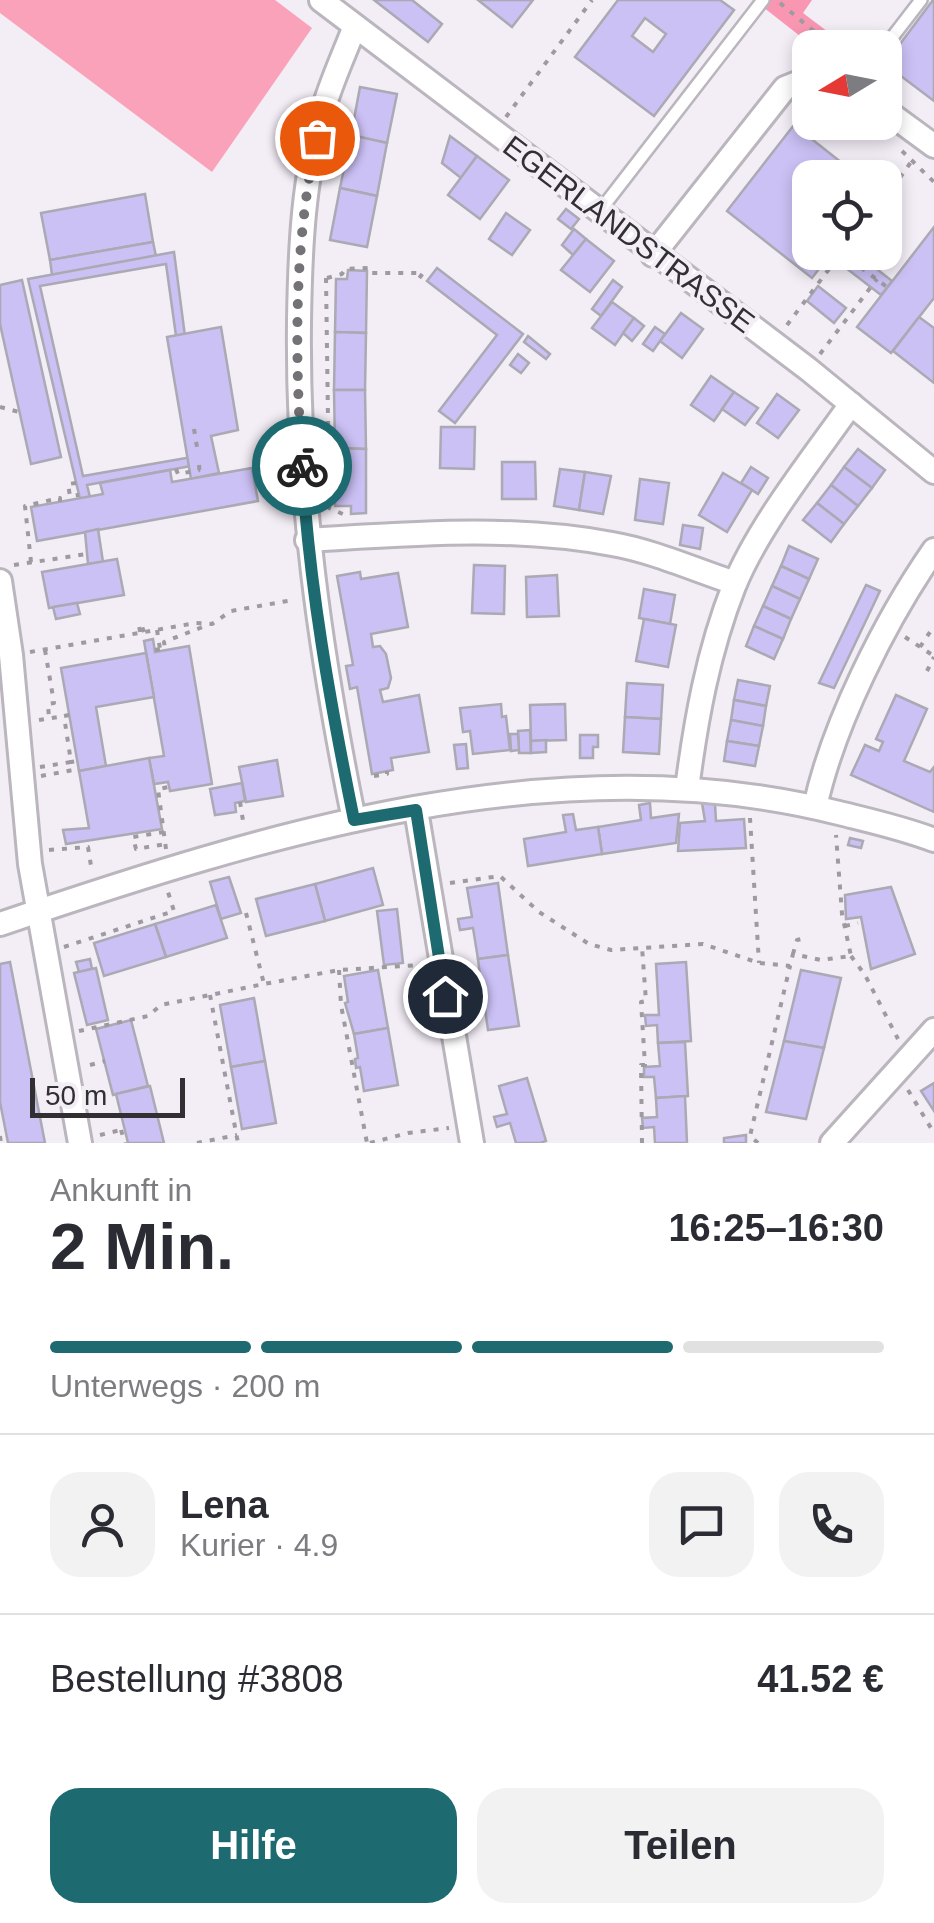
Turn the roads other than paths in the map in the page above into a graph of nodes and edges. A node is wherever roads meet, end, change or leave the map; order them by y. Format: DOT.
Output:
graph roads {
  1 [pos="322,0"];
  2 [pos="763,0"];
  3 [pos="921,0"];
  4 [pos="355,26"];
  5 [pos="898,30"];
  6 [pos="792,85"];
  7 [pos="902,123"];
  8 [pos="931,144"];
  9 [pos="599,212"];
  10 [pos="654,254"];
  11 [pos="852,404"];
  12 [pos="934,472"];
  13 [pos="307,540"];
  14 [pos="934,550"];
  15 [pos="0,581"];
  16 [pos="735,583"];
  17 [pos="687,789"];
  18 [pos="815,807"];
  19 [pos="416,810"];
  20 [pos="354,820"];
  21 [pos="934,840"];
  22 [pos="38,911"];
  23 [pos="0,924"];
  24 [pos="934,1030"];
  25 [pos="470,1134"];
  26 [pos="80,1143"];
  27 [pos="832,1143"];
  1 -- 4 [label="street, EGERLANDSTRASSE"];
  2 -- 9 [label="lane"];
  3 -- 5 [label="lane"];
  4 -- 9 [label="street, EGERLANDSTRASSE"];
  4 -- 13 [label="street"];
  6 -- 10 [label="street"];
  7 -- 8 [label="street"];
  9 -- 10 [label="street, EGERLANDSTRASSE"];
  10 -- 11 [label="street, EGERLANDSTRASSE"];
  11 -- 12 [label="street, EGERLANDSTRASSE"];
  11 -- 16 [label="street"];
  13 -- 16 [label="street"];
  13 -- 20 [label="street"];
  14 -- 18 [label="street"];
  15 -- 22 [label="street"];
  16 -- 17 [label="street"];
  17 -- 18 [label="street"];
  17 -- 19 [label="street"];
  18 -- 21 [label="street"];
  19 -- 20 [label="street"];
  19 -- 25 [label="street"];
  20 -- 22 [label="street"];
  22 -- 23 [label="street"];
  22 -- 26 [label="street"];
  24 -- 27 [label="street"];
}
